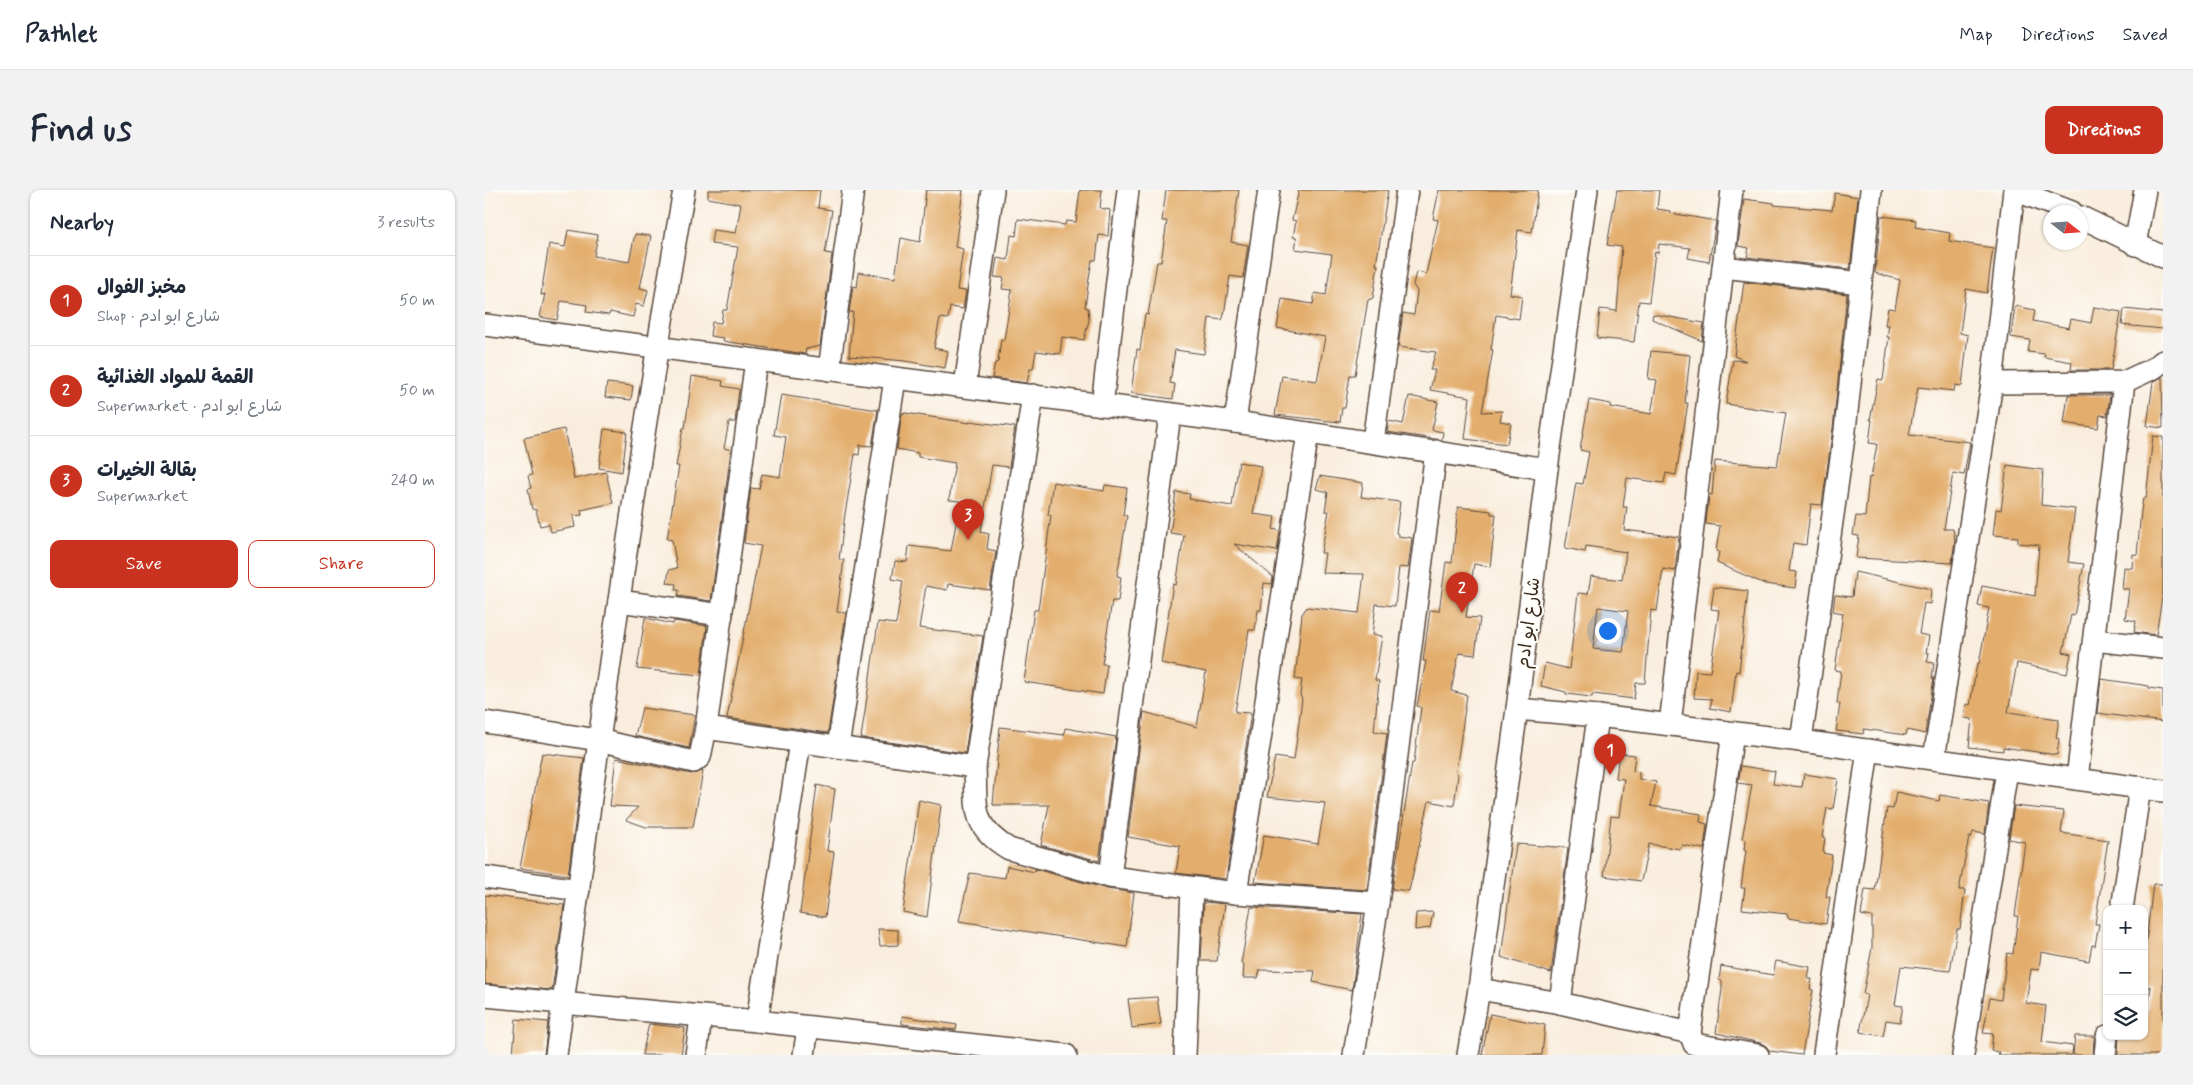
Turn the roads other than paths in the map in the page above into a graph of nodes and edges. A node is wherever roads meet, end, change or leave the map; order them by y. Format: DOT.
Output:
graph roads {
  1 [pos="684,190"];
  2 [pos="853,190"];
  3 [pos="993,190"];
  4 [pos="1129,190"];
  5 [pos="1269,190"];
  6 [pos="1407,190"];
  7 [pos="1587,190"];
  8 [pos="1733,190"];
  9 [pos="1871,190"];
  10 [pos="2014,190"];
  11 [pos="2145,190"];
  12 [pos="2053,205"];
  13 [pos="2088,221"];
  14 [pos="2135,245"];
  15 [pos="2163,257"];
  16 [pos="1723,267"];
  17 [pos="1861,283"];
  18 [pos="485,325"];
  19 [pos="657,345"];
  20 [pos="756,360"];
  21 [pos="2163,361"];
  22 [pos="829,370"];
  23 [pos="895,379"];
  24 [pos="2124,382"];
  25 [pos="1992,383"];
  26 [pos="965,386"];
  27 [pos="1033,395"];
  28 [pos="1101,405"];
  29 [pos="1170,414"];
  30 [pos="1235,422"];
  31 [pos="1309,433"];
  32 [pos="1373,442"];
  33 [pos="1436,451"];
  34 [pos="1547,469"];
  35 [pos="619,601"];
  36 [pos="722,615"];
  37 [pos="2094,640"];
  38 [pos="2163,648"];
  39 [pos="1517,709"];
  40 [pos="1598,716"];
  41 [pos="485,722"];
  42 [pos="1670,725"];
  43 [pos="706,728"];
  44 [pos="1733,734"];
  45 [pos="598,740"];
  46 [pos="1801,741"];
  47 [pos="800,742"];
  48 [pos="838,747"];
  49 [pos="1868,750"];
  50 [pos="1934,759"];
  51 [pos="975,767"];
  52 [pos="2007,770"];
  53 [pos="2077,779"];
  54 [pos="2140,787"];
  55 [pos="2163,791"];
  56 [pos="485,877"];
  57 [pos="1110,877"];
  58 [pos="1192,888"];
  59 [pos="579,890"];
  60 [pos="1236,893"];
  61 [pos="1378,903"];
  62 [pos="2123,905"];
  63 [pos="1479,989"];
  64 [pos="485,996"];
  65 [pos="1560,1003"];
  66 [pos="563,1004"];
  67 [pos="701,1017"];
  68 [pos="757,1021"];
  69 [pos="808,1026"];
  70 [pos="1690,1033"];
  71 [pos="2107,1040"];
  72 [pos="936,1048"];
  73 [pos="556,1055"];
  74 [pos="696,1055"];
  75 [pos="804,1055"];
  76 [pos="1066,1055"];
  77 [pos="1185,1055"];
  78 [pos="1354,1055"];
  79 [pos="1468,1055"];
  80 [pos="1758,1055"];
  81 [pos="1826,1055"];
  82 [pos="1963,1055"];
  83 [pos="2105,1055"];
  1 -- 19 [label="street"];
  2 -- 22 [label="street"];
  3 -- 26 [label="street"];
  4 -- 28 [label="street"];
  5 -- 30 [label="street"];
  6 -- 32 [label="street"];
  7 -- 34 [label="street, شارع ابو ادم"];
  8 -- 16 [label="street"];
  9 -- 17 [label="street"];
  10 -- 12 [label="street"];
  10 -- 25 [label="street"];
  11 -- 14 [label="street"];
  13 -- 14 [label="street"];
  14 -- 15 [label="street"];
  16 -- 17 [label="street"];
  16 -- 42 [label="street"];
  17 -- 46 [label="street"];
  18 -- 19 [label="street"];
  19 -- 20 [label="street"];
  19 -- 35 [label="street"];
  20 -- 22 [label="street"];
  20 -- 36 [label="street"];
  21 -- 24 [label="street"];
  22 -- 23 [label="street"];
  23 -- 26 [label="street"];
  23 -- 48 [label="street"];
  24 -- 25 [label="street"];
  24 -- 37 [label="street"];
  25 -- 50 [label="street"];
  26 -- 27 [label="street"];
  27 -- 28 [label="street"];
  27 -- 51 [label="street"];
  28 -- 29 [label="street"];
  29 -- 30 [label="street"];
  29 -- 57 [label="street"];
  30 -- 31 [label="street"];
  31 -- 32 [label="street"];
  31 -- 60 [label="street"];
  32 -- 33 [label="street"];
  33 -- 34 [label="street"];
  33 -- 61 [label="street"];
  34 -- 39 [label="street, شارع ابو ادم"];
  35 -- 36 [label="street"];
  35 -- 45 [label="street"];
  36 -- 43 [label="street"];
  37 -- 38 [label="street"];
  37 -- 53 [label="street"];
  39 -- 40 [label="street"];
  39 -- 63 [label="street, شارع ابو ادم"];
  40 -- 42 [label="street"];
  40 -- 65 [label="street"];
  41 -- 45 [label="street"];
  42 -- 44 [label="street"];
  43 -- 45 [label="street"];
  43 -- 47 [label="street"];
  44 -- 46 [label="street"];
  44 -- 70 [label="street"];
  45 -- 59 [label="street"];
  46 -- 49 [label="street"];
  47 -- 48 [label="street"];
  47 -- 68 [label="street"];
  48 -- 51 [label="street"];
  49 -- 50 [label="street"];
  49 -- 81 [label="street"];
  50 -- 52 [label="street"];
  51 -- 57 [label="street"];
  52 -- 53 [label="street"];
  52 -- 82 [label="street"];
  53 -- 54 [label="street"];
  54 -- 55 [label="street"];
  54 -- 62 [label="street"];
  56 -- 59 [label="street"];
  57 -- 58 [label="street"];
  58 -- 60 [label="street"];
  58 -- 77 [label="street"];
  59 -- 66 [label="street"];
  60 -- 61 [label="street"];
  61 -- 78 [label="street"];
  63 -- 65 [label="street"];
  63 -- 79 [label="street, شارع ابو ادم"];
  64 -- 66 [label="street"];
  65 -- 70 [label="street"];
  66 -- 67 [label="street"];
  66 -- 73 [label="street"];
  67 -- 68 [label="street"];
  67 -- 74 [label="street"];
  68 -- 69 [label="street"];
  69 -- 72 [label="street"];
  69 -- 75 [label="street"];
  70 -- 80 [label="street"];
  71 -- 83 [label="street"];
  72 -- 76 [label="street"];
}
